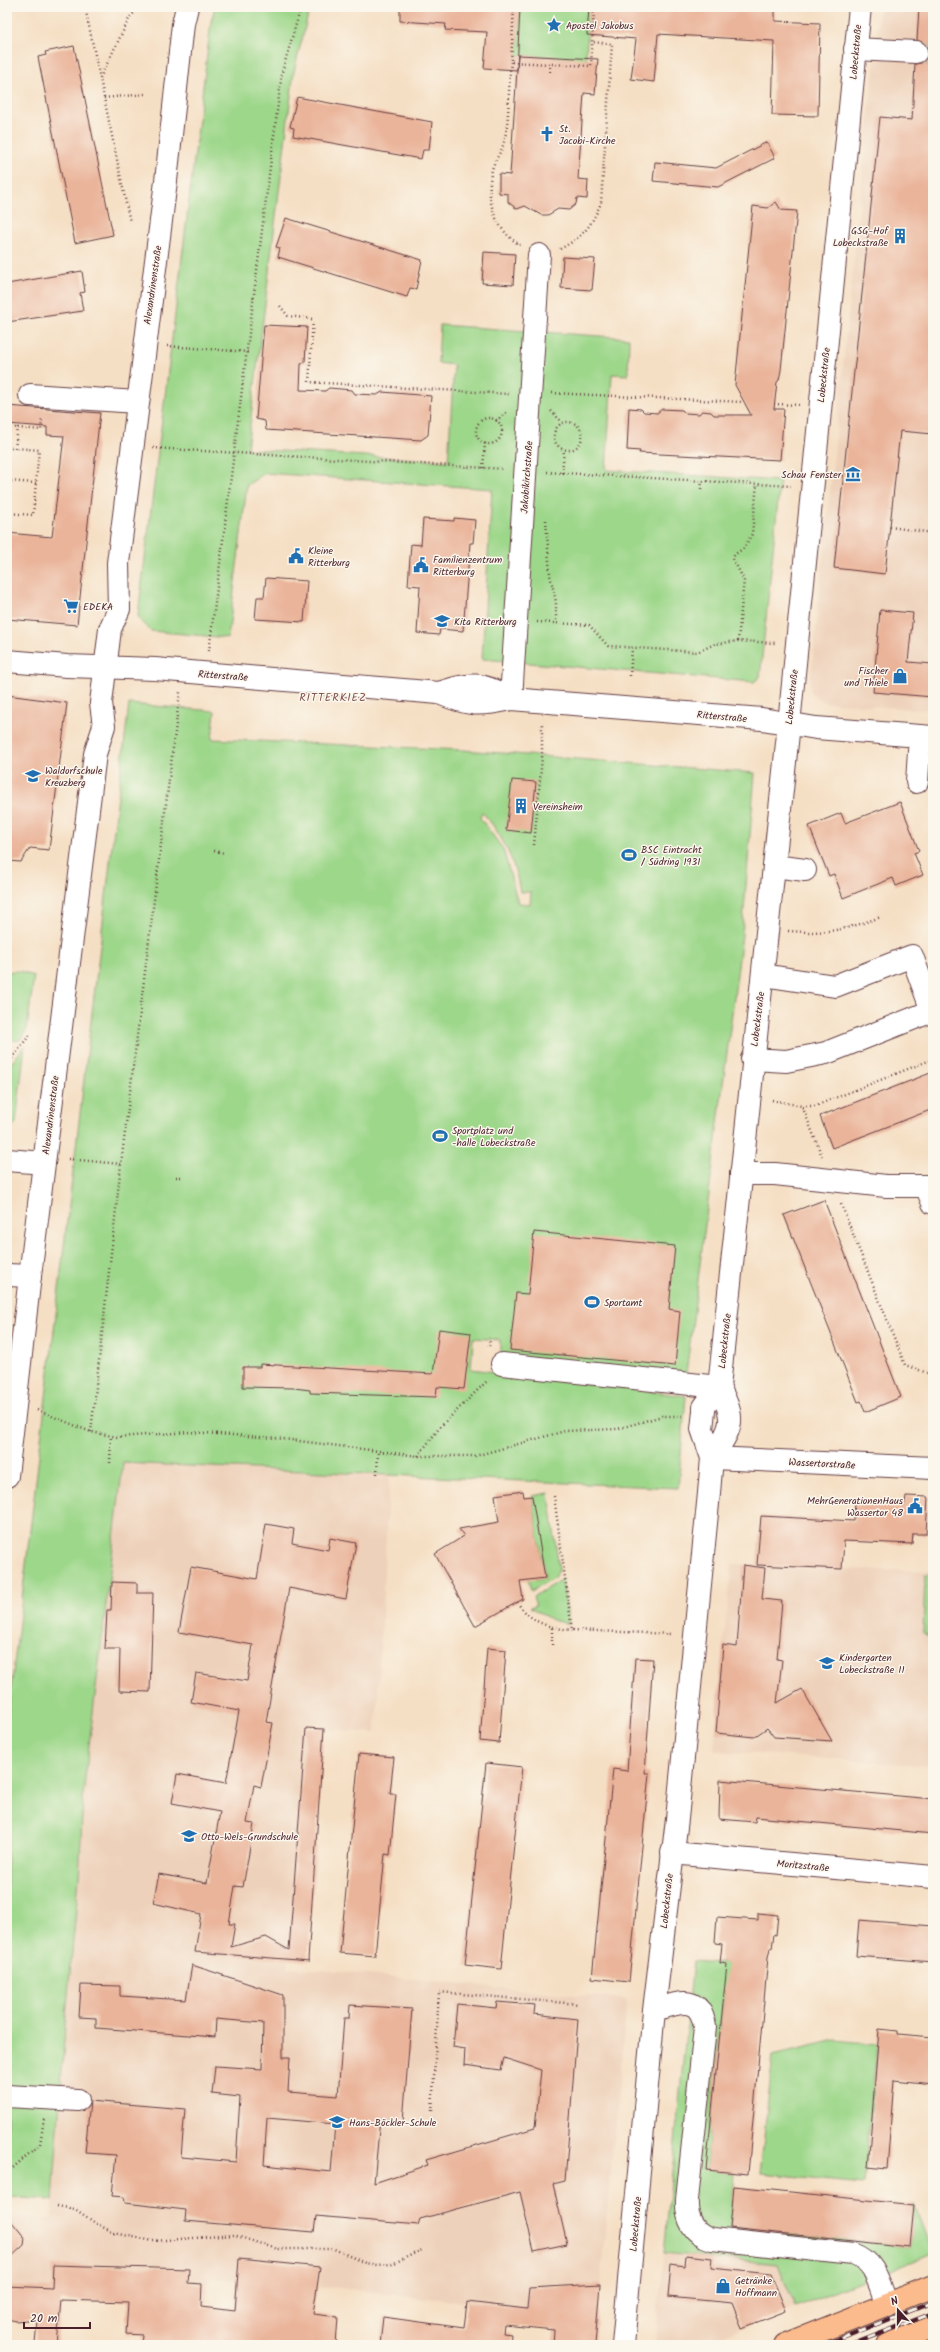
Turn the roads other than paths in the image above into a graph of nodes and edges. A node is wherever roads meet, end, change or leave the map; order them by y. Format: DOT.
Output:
graph roads {
  1 [pos="187,7"];
  2 [pos="860,7"];
  3 [pos="855,49"];
  4 [pos="916,52"];
  5 [pos="541,251"];
  6 [pos="30,395"];
  7 [pos="137,402"];
  8 [pos="7,661"];
  9 [pos="105,668"];
  10 [pos="511,699"];
  11 [pos="789,724"];
  12 [pos="926,736"];
  13 [pos="917,782"];
  14 [pos="774,866"];
  15 [pos="805,870"];
  16 [pos="763,975"];
  17 [pos="752,1059"];
  18 [pos="7,1160"];
  19 [pos="44,1163"];
  20 [pos="741,1174"];
  21 [pos="933,1203"];
  22 [pos="7,1275"];
  23 [pos="30,1276"];
  24 [pos="502,1364"];
  25 [pos="719,1387"];
  26 [pos="712,1458"];
  27 [pos="933,1468"];
  28 [pos="7,1476"];
  29 [pos="672,1853"];
  30 [pos="933,1877"];
  31 [pos="654,2010"];
  32 [pos="7,2096"];
  33 [pos="78,2100"];
  34 [pos="933,2286"];
  35 [pos="887,2305"];
  36 [pos="933,2327"];
  37 [pos="623,2345"];
  38 [pos="785,2345"];
  39 [pos="888,2345"];
  1 -- 7 [label="street, Alexandrinenstraße"];
  2 -- 3 [label="street, Lobeckstraße"];
  3 -- 4 [label="street"];
  3 -- 11 [label="street, Lobeckstraße"];
  5 -- 10 [label="street, Jakobikirchstraße"];
  6 -- 7 [label="street"];
  7 -- 9 [label="street, Alexandrinenstraße"];
  8 -- 9 [label="street, Ritterstraße"];
  9 -- 10 [label="street, Ritterstraße"];
  9 -- 19 [label="street, Alexandrinenstraße"];
  10 -- 11 [label="street, Ritterstraße"];
  11 -- 12 [label="street, Ritterstraße"];
  11 -- 14 [label="street, Lobeckstraße"];
  12 -- 13 [label="street"];
  14 -- 15 [label="street"];
  14 -- 16 [label="street, Lobeckstraße"];
  16 -- 17 [label="street, Lobeckstraße"];
  16 -- 17 [label="street"];
  17 -- 20 [label="street, Lobeckstraße"];
  18 -- 19 [label="street"];
  19 -- 23 [label="street, Alexandrinenstraße"];
  20 -- 21 [label="street"];
  20 -- 25 [label="street, Lobeckstraße"];
  22 -- 23 [label="street"];
  23 -- 28 [label="street, Alexandrinenstraße"];
  24 -- 25 [label="street"];
  25 -- 26 [label="street, Lobeckstraße"];
  26 -- 27 [label="street, Wassertorstraße"];
  26 -- 29 [label="street, Lobeckstraße"];
  29 -- 30 [label="street, Moritzstraße"];
  29 -- 31 [label="street, Lobeckstraße"];
  31 -- 35 [label="street"];
  31 -- 37 [label="street, Lobeckstraße"];
  32 -- 33 [label="street"];
  34 -- 35 [label="main road"];
  35 -- 38 [label="main road"];
  36 -- 39 [label="main road"];
}
